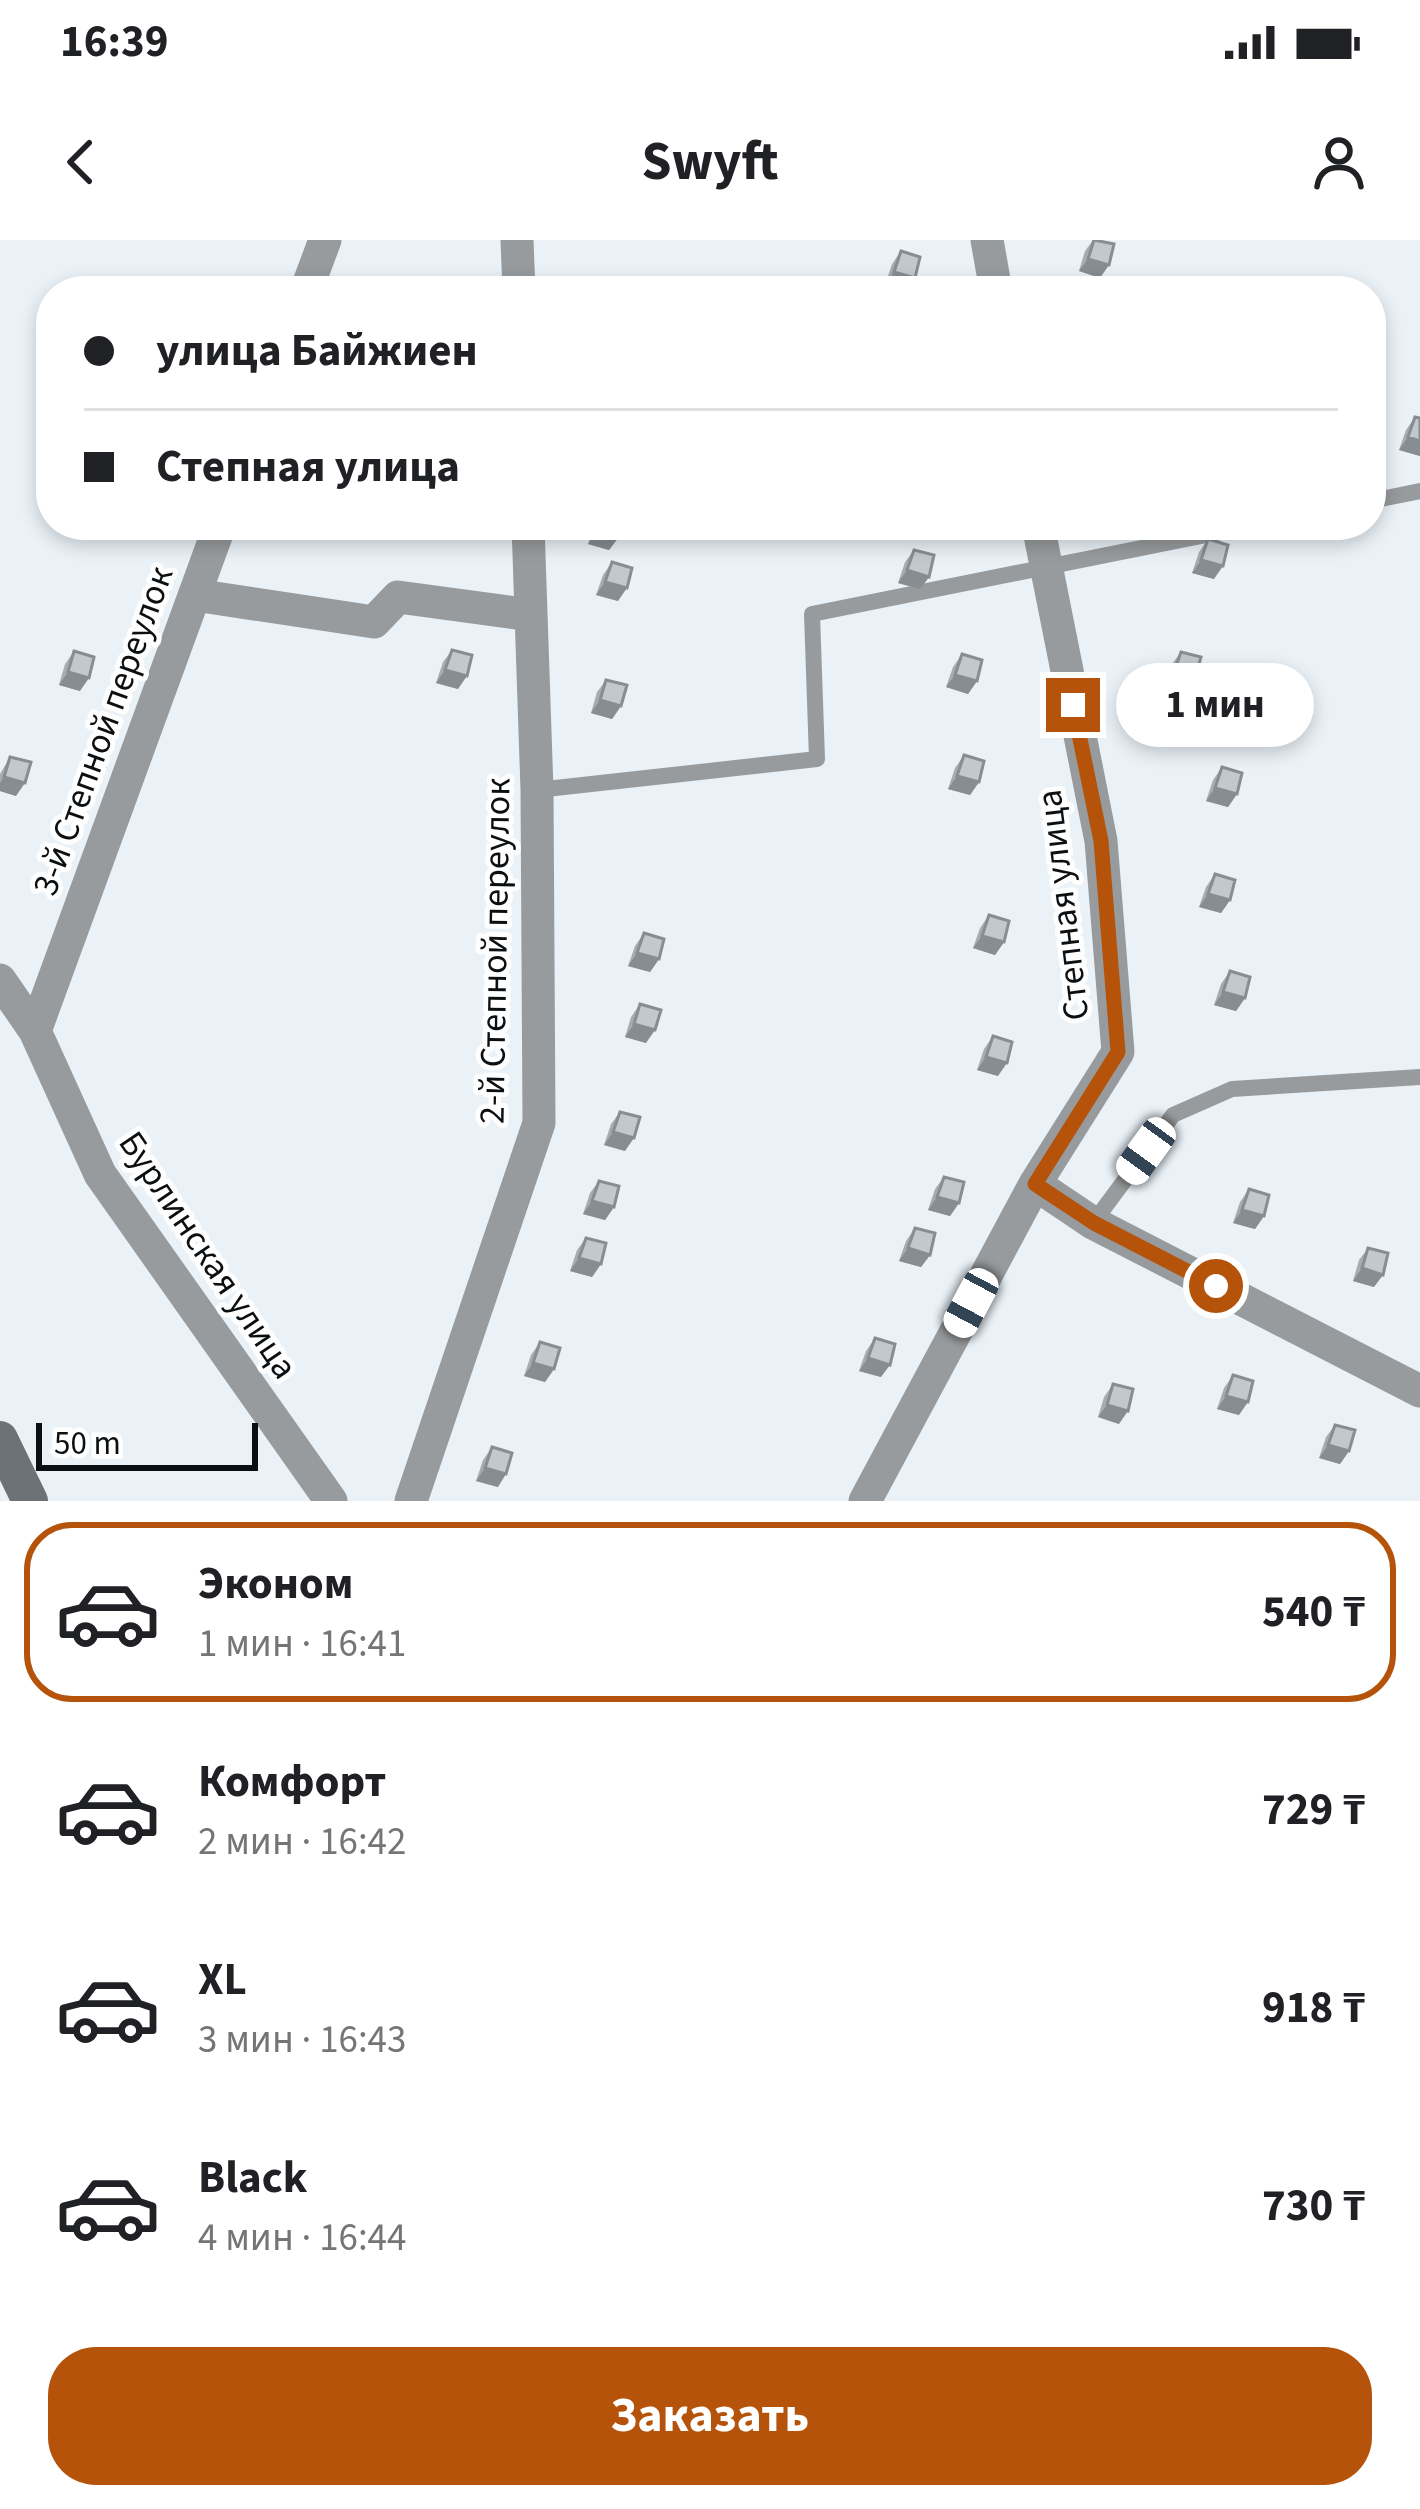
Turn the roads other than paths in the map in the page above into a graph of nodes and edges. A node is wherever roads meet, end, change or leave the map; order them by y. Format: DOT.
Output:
graph roads {
  1 [pos="325,240"];
  2 [pos="517,240"];
  3 [pos="987,240"];
  4 [pos="312,276"];
  5 [pos="518,276"];
  6 [pos="993,276"];
  7 [pos="1420,490"];
  8 [pos="1386,498"];
  9 [pos="215,540"];
  10 [pos="529,540"];
  11 [pos="1041,540"];
  12 [pos="1184,540"];
  13 [pos="1046,569"];
  14 [pos="195,595"];
  15 [pos="531,614"];
  16 [pos="537,790"];
  17 [pos="0,980"];
  18 [pos="35,1030"];
  19 [pos="1420,1077"];
  20 [pos="1035,1184"];
  21 [pos="1094,1223"];
  22 [pos="1420,1391"];
  23 [pos="0,1439"];
  24 [pos="30,1501"];
  25 [pos="331,1501"];
  26 [pos="411,1501"];
  27 [pos="865,1501"];
  1 -- 4 [label="street"];
  2 -- 5 [label="street"];
  3 -- 6 [label="street"];
  7 -- 8 [label="lane"];
  9 -- 14 [label="street, 3-й Степной переулок"];
  10 -- 15 [label="street, 2-й Степной переулок"];
  11 -- 13 [label="street, Степная улица"];
  12 -- 13 [label="lane"];
  13 -- 16 [label="lane"];
  13 -- 20 [label="street, Степная улица"];
  14 -- 15 [label="street"];
  14 -- 18 [label="street, 3-й Степной переулок"];
  15 -- 16 [label="street, 2-й Степной переулок"];
  16 -- 26 [label="street, 2-й Степной переулок"];
  17 -- 18 [label="street, Бурлинская улица"];
  18 -- 25 [label="street, Бурлинская улица"];
  19 -- 21 [label="lane"];
  20 -- 21 [label="street"];
  20 -- 27 [label="street, Степная улица"];
  21 -- 22 [label="street"];
  23 -- 24 [label="main road"];
}
